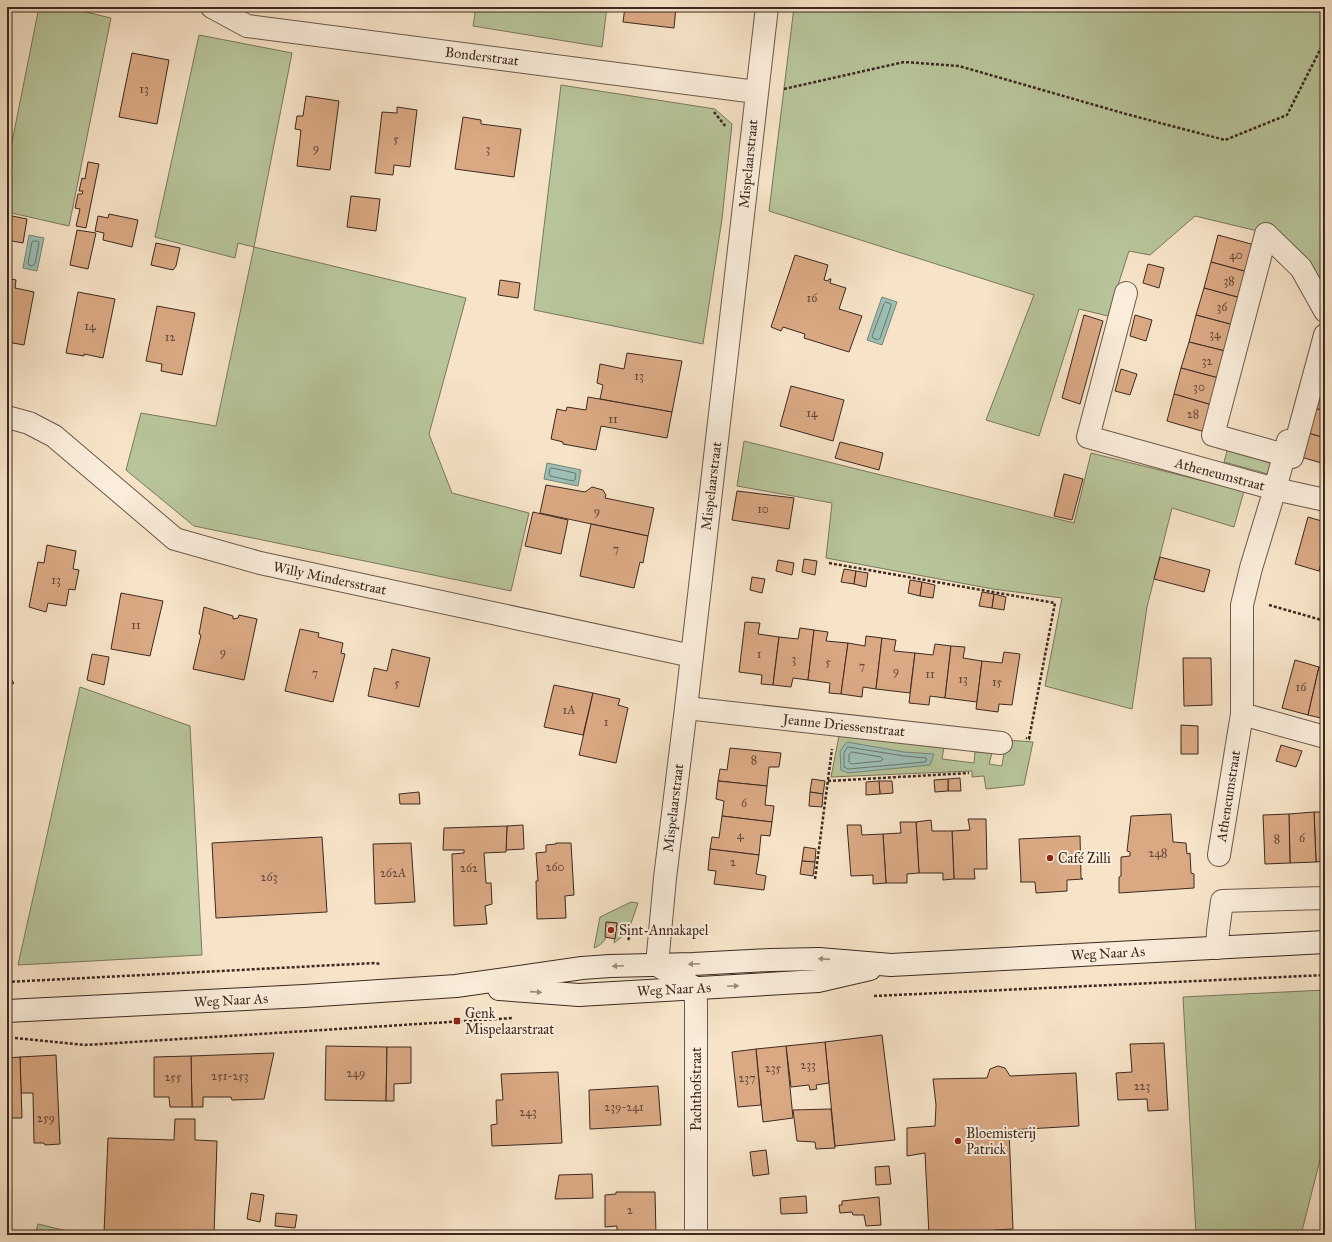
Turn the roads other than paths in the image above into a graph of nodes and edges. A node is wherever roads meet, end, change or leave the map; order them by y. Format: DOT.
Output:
graph roads {
  1 [pos="212,7"];
  2 [pos="767,7"];
  3 [pos="766,91"];
  4 [pos="1270,254"];
  5 [pos="1126,293"];
  6 [pos="1324,322"];
  7 [pos="7,417"];
  8 [pos="1222,438"];
  9 [pos="1284,455"];
  10 [pos="1213,472"];
  11 [pos="1275,488"];
  12 [pos="1325,500"];
  13 [pos="692,656"];
  14 [pos="686,708"];
  15 [pos="1242,714"];
  16 [pos="1325,737"];
  17 [pos="1012,741"];
  18 [pos="1219,855"];
  19 [pos="1325,898"];
  20 [pos="1325,942"];
  21 [pos="1217,948"];
  22 [pos="657,965"];
  23 [pos="891,965"];
  24 [pos="456,986"];
  25 [pos="694,988"];
  26 [pos="7,1011"];
  27 [pos="696,1235"];
  1 -- 3 [label="street, Bonderstraat"];
  2 -- 3 [label="street, Mispelaarstraat"];
  3 -- 13 [label="street, Mispelaarstraat"];
  4 -- 8 [label="street"];
  5 -- 10 [label="street, Atheneumstraat"];
  6 -- 8 [label="street"];
  6 -- 9 [label="street"];
  7 -- 13 [label="street, Willy Mindersstraat"];
  8 -- 9 [label="street"];
  8 -- 10 [label="street"];
  9 -- 11 [label="street"];
  10 -- 11 [label="street, Atheneumstraat"];
  11 -- 12 [label="street"];
  11 -- 15 [label="street, Atheneumstraat"];
  13 -- 14 [label="street, Mispelaarstraat"];
  14 -- 17 [label="street, Jeanne Driessenstraat"];
  14 -- 22 [label="street, Mispelaarstraat"];
  15 -- 16 [label="street"];
  15 -- 18 [label="street, Atheneumstraat"];
  19 -- 21 [label="street"];
  20 -- 21 [label="street, Weg Naar As"];
  21 -- 23 [label="street, Weg Naar As"];
  23 -- 22 [label="street, Weg Naar As, one-way"];
  22 -- 24 [label="street, Weg Naar As, one-way"];
  22 -- 25 [label="street"];
  25 -- 23 [label="street, Weg Naar As, one-way"];
  24 -- 25 [label="street, Weg Naar As, one-way"];
  24 -- 26 [label="street, Weg Naar As"];
  25 -- 27 [label="street, Pachthofstraat"];
}
